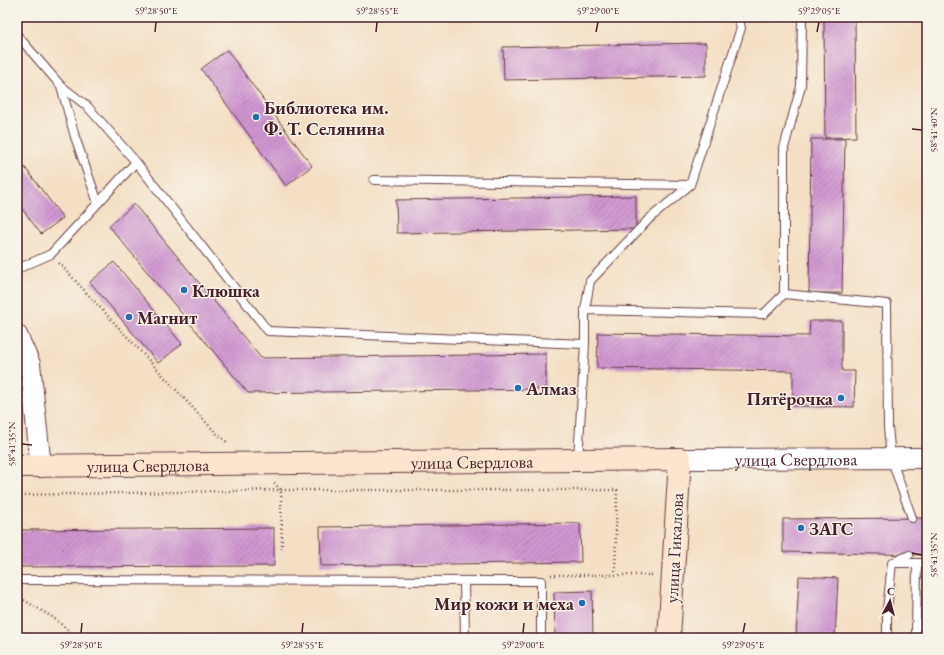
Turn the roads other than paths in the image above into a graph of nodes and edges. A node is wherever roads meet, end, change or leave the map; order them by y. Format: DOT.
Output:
graph roads {
  1 [pos="738,17"];
  2 [pos="802,17"];
  3 [pos="17,34"];
  4 [pos="61,86"];
  5 [pos="136,162"];
  6 [pos="374,180"];
  7 [pos="690,185"];
  8 [pos="98,203"];
  9 [pos="17,269"];
  10 [pos="784,294"];
  11 [pos="585,310"];
  12 [pos="17,335"];
  13 [pos="585,344"];
  14 [pos="891,458"];
  15 [pos="927,458"];
  16 [pos="680,459"];
  17 [pos="577,460"];
  18 [pos="17,466"];
  19 [pos="41,467"];
  20 [pos="912,518"];
  21 [pos="909,555"];
  22 [pos="917,563"];
  23 [pos="927,563"];
  24 [pos="892,564"];
  25 [pos="20,580"];
  26 [pos="464,581"];
  27 [pos="465,638"];
  28 [pos="541,638"];
  29 [pos="669,638"];
  30 [pos="887,638"];
  31 [pos="916,638"];
  1 -- 7 [label="lane"];
  2 -- 10 [label="lane"];
  3 -- 4 [label="lane"];
  4 -- 5 [label="lane"];
  4 -- 8 [label="lane"];
  5 -- 8 [label="lane"];
  5 -- 13 [label="lane"];
  6 -- 7 [label="lane"];
  7 -- 11 [label="lane"];
  8 -- 9 [label="lane"];
  10 -- 11 [label="lane"];
  10 -- 14 [label="lane"];
  11 -- 13 [label="lane"];
  12 -- 19 [label="street"];
  13 -- 17 [label="lane"];
  14 -- 15 [label="street, улица Свердлова"];
  14 -- 16 [label="street, улица Свердлова"];
  14 -- 20 [label="lane"];
  16 -- 17 [label="main road, улица Свердлова"];
  16 -- 29 [label="main road, улица Гикалова"];
  17 -- 19 [label="main road, улица Свердлова"];
  18 -- 19 [label="main road, улица Свердлова"];
  21 -- 24 [label="lane"];
  22 -- 23 [label="lane"];
  22 -- 24 [label="lane"];
  22 -- 31 [label="lane"];
  24 -- 30 [label="lane"];
  25 -- 26 [label="lane"];
  26 -- 27 [label="lane"];
  26 -- 28 [label="lane"];
}
